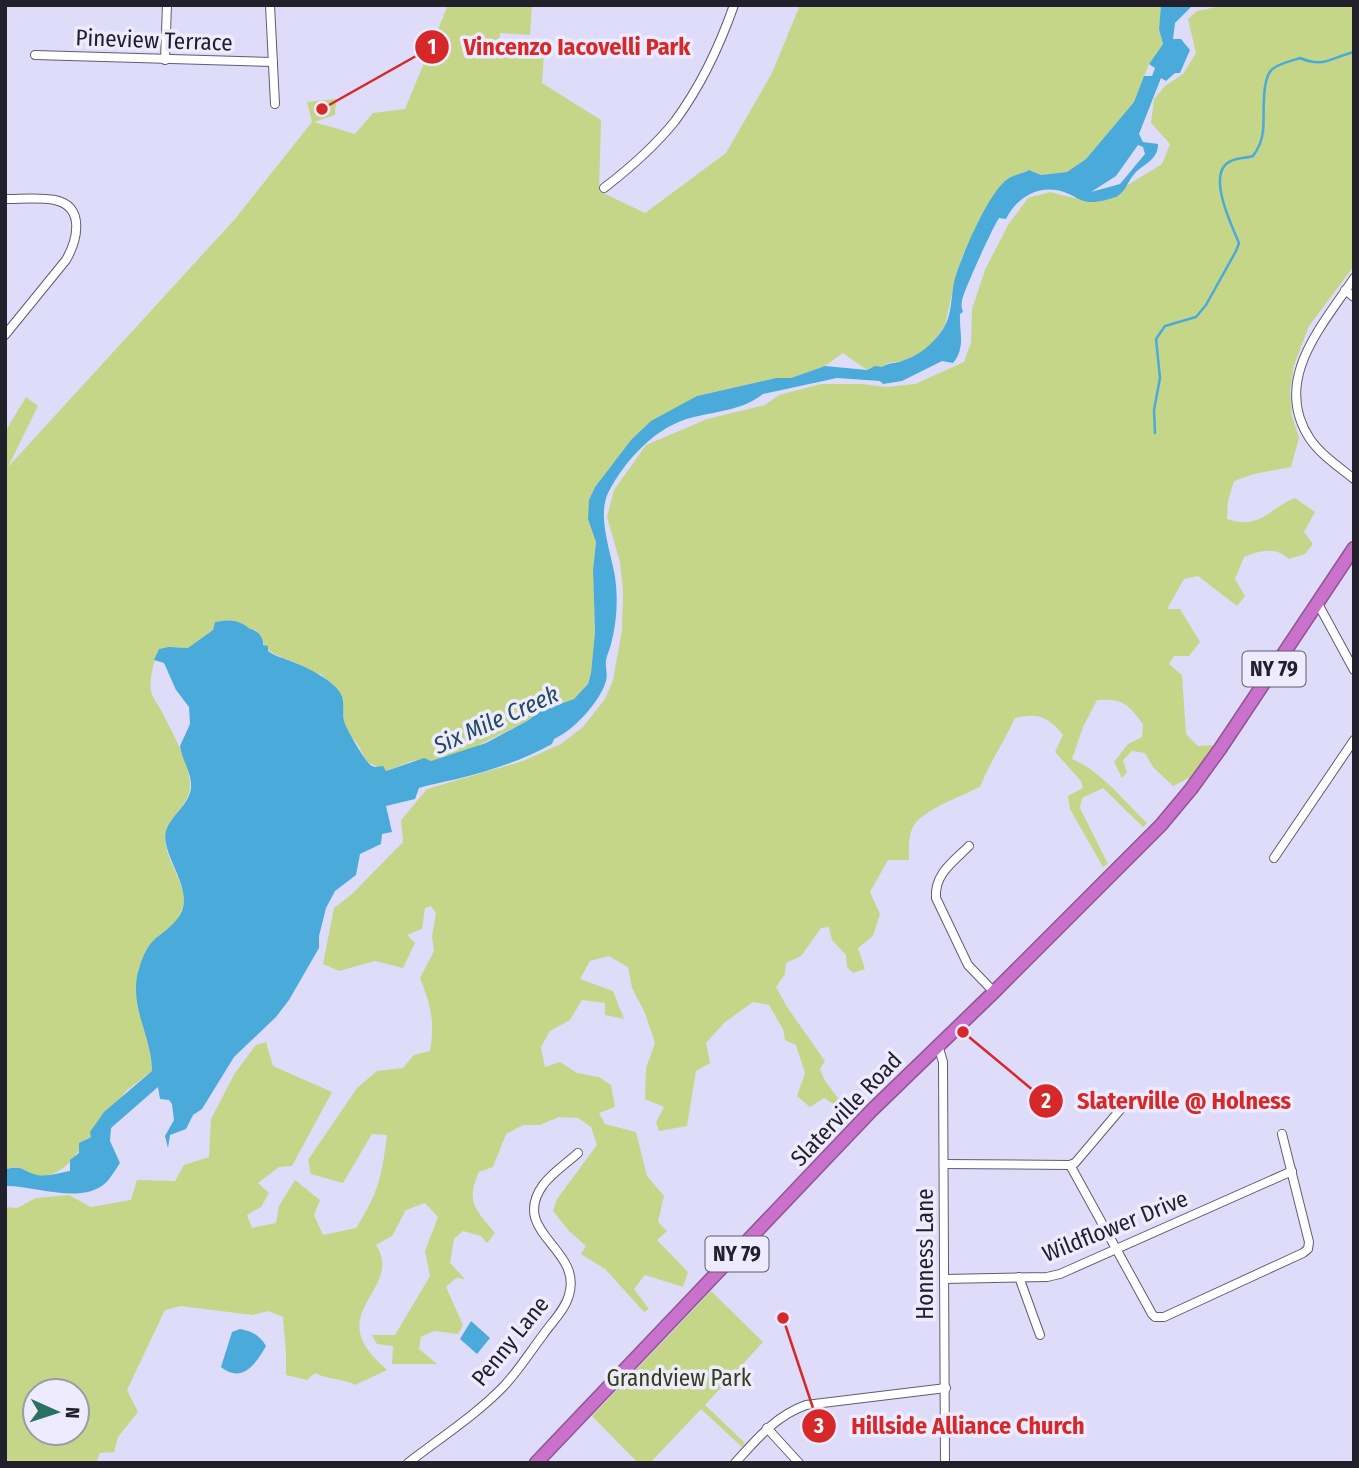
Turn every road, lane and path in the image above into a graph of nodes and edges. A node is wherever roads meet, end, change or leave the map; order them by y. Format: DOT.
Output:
graph roads {
  1 [pos="167,5"];
  2 [pos="270,5"];
  3 [pos="734,5"];
  4 [pos="35,55"];
  5 [pos="165,60"];
  6 [pos="273,62"];
  7 [pos="275,104"];
  8 [pos="604,188"];
  9 [pos="5,199"];
  10 [pos="1354,278"];
  11 [pos="1345,290"];
  12 [pos="1354,298"];
  13 [pos="5,335"];
  14 [pos="1354,480"];
  15 [pos="1354,548"];
  16 [pos="1317,602"];
  17 [pos="1354,670"];
  18 [pos="1354,740"];
  19 [pos="970,846"];
  20 [pos="1274,858"];
  21 [pos="994,992"];
  22 [pos="938,1045"];
  23 [pos="1156,1101"];
  24 [pos="1282,1133"];
  25 [pos="578,1153"];
  26 [pos="944,1164"];
  27 [pos="1070,1165"];
  28 [pos="1292,1171"];
  29 [pos="1115,1248"];
  30 [pos="1018,1277"];
  31 [pos="944,1279"];
  32 [pos="1040,1335"];
  33 [pos="946,1388"];
  34 [pos="767,1428"];
  35 [pos="408,1463"];
  36 [pos="536,1463"];
  37 [pos="735,1463"];
  38 [pos="799,1463"];
  39 [pos="945,1463"];
  1 -- 5 [label="street"];
  2 -- 6 [label="street"];
  3 -- 8 [label="street"];
  4 -- 5 [label="street, Pineview Terrace"];
  5 -- 6 [label="street, Pineview Terrace"];
  6 -- 7 [label="street"];
  9 -- 13 [label="street"];
  10 -- 11 [label="street"];
  11 -- 12 [label="street"];
  11 -- 14 [label="street"];
  15 -- 16 [label="highway, NY 79"];
  16 -- 17 [label="street"];
  16 -- 21 [label="highway, Slaterville Road / NY 79"];
  18 -- 20 [label="street"];
  19 -- 21 [label="street"];
  21 -- 22 [label="highway, Slaterville Road / NY 79"];
  22 -- 26 [label="street, Honness Lane"];
  22 -- 36 [label="highway, Slaterville Road / NY 79"];
  23 -- 27 [label="street"];
  24 -- 28 [label="street"];
  25 -- 35 [label="street, Penny Lane"];
  26 -- 27 [label="street"];
  26 -- 31 [label="street, Honness Lane"];
  27 -- 29 [label="street"];
  28 -- 29 [label="street, Wildflower Drive"];
  28 -- 29 [label="street"];
  29 -- 30 [label="street, Wildflower Drive"];
  30 -- 31 [label="street, Wildflower Drive"];
  30 -- 32 [label="street"];
  31 -- 33 [label="street, Honness Lane"];
  33 -- 34 [label="street"];
  33 -- 39 [label="street, Honness Lane"];
  34 -- 37 [label="street"];
  34 -- 38 [label="street"];
}
